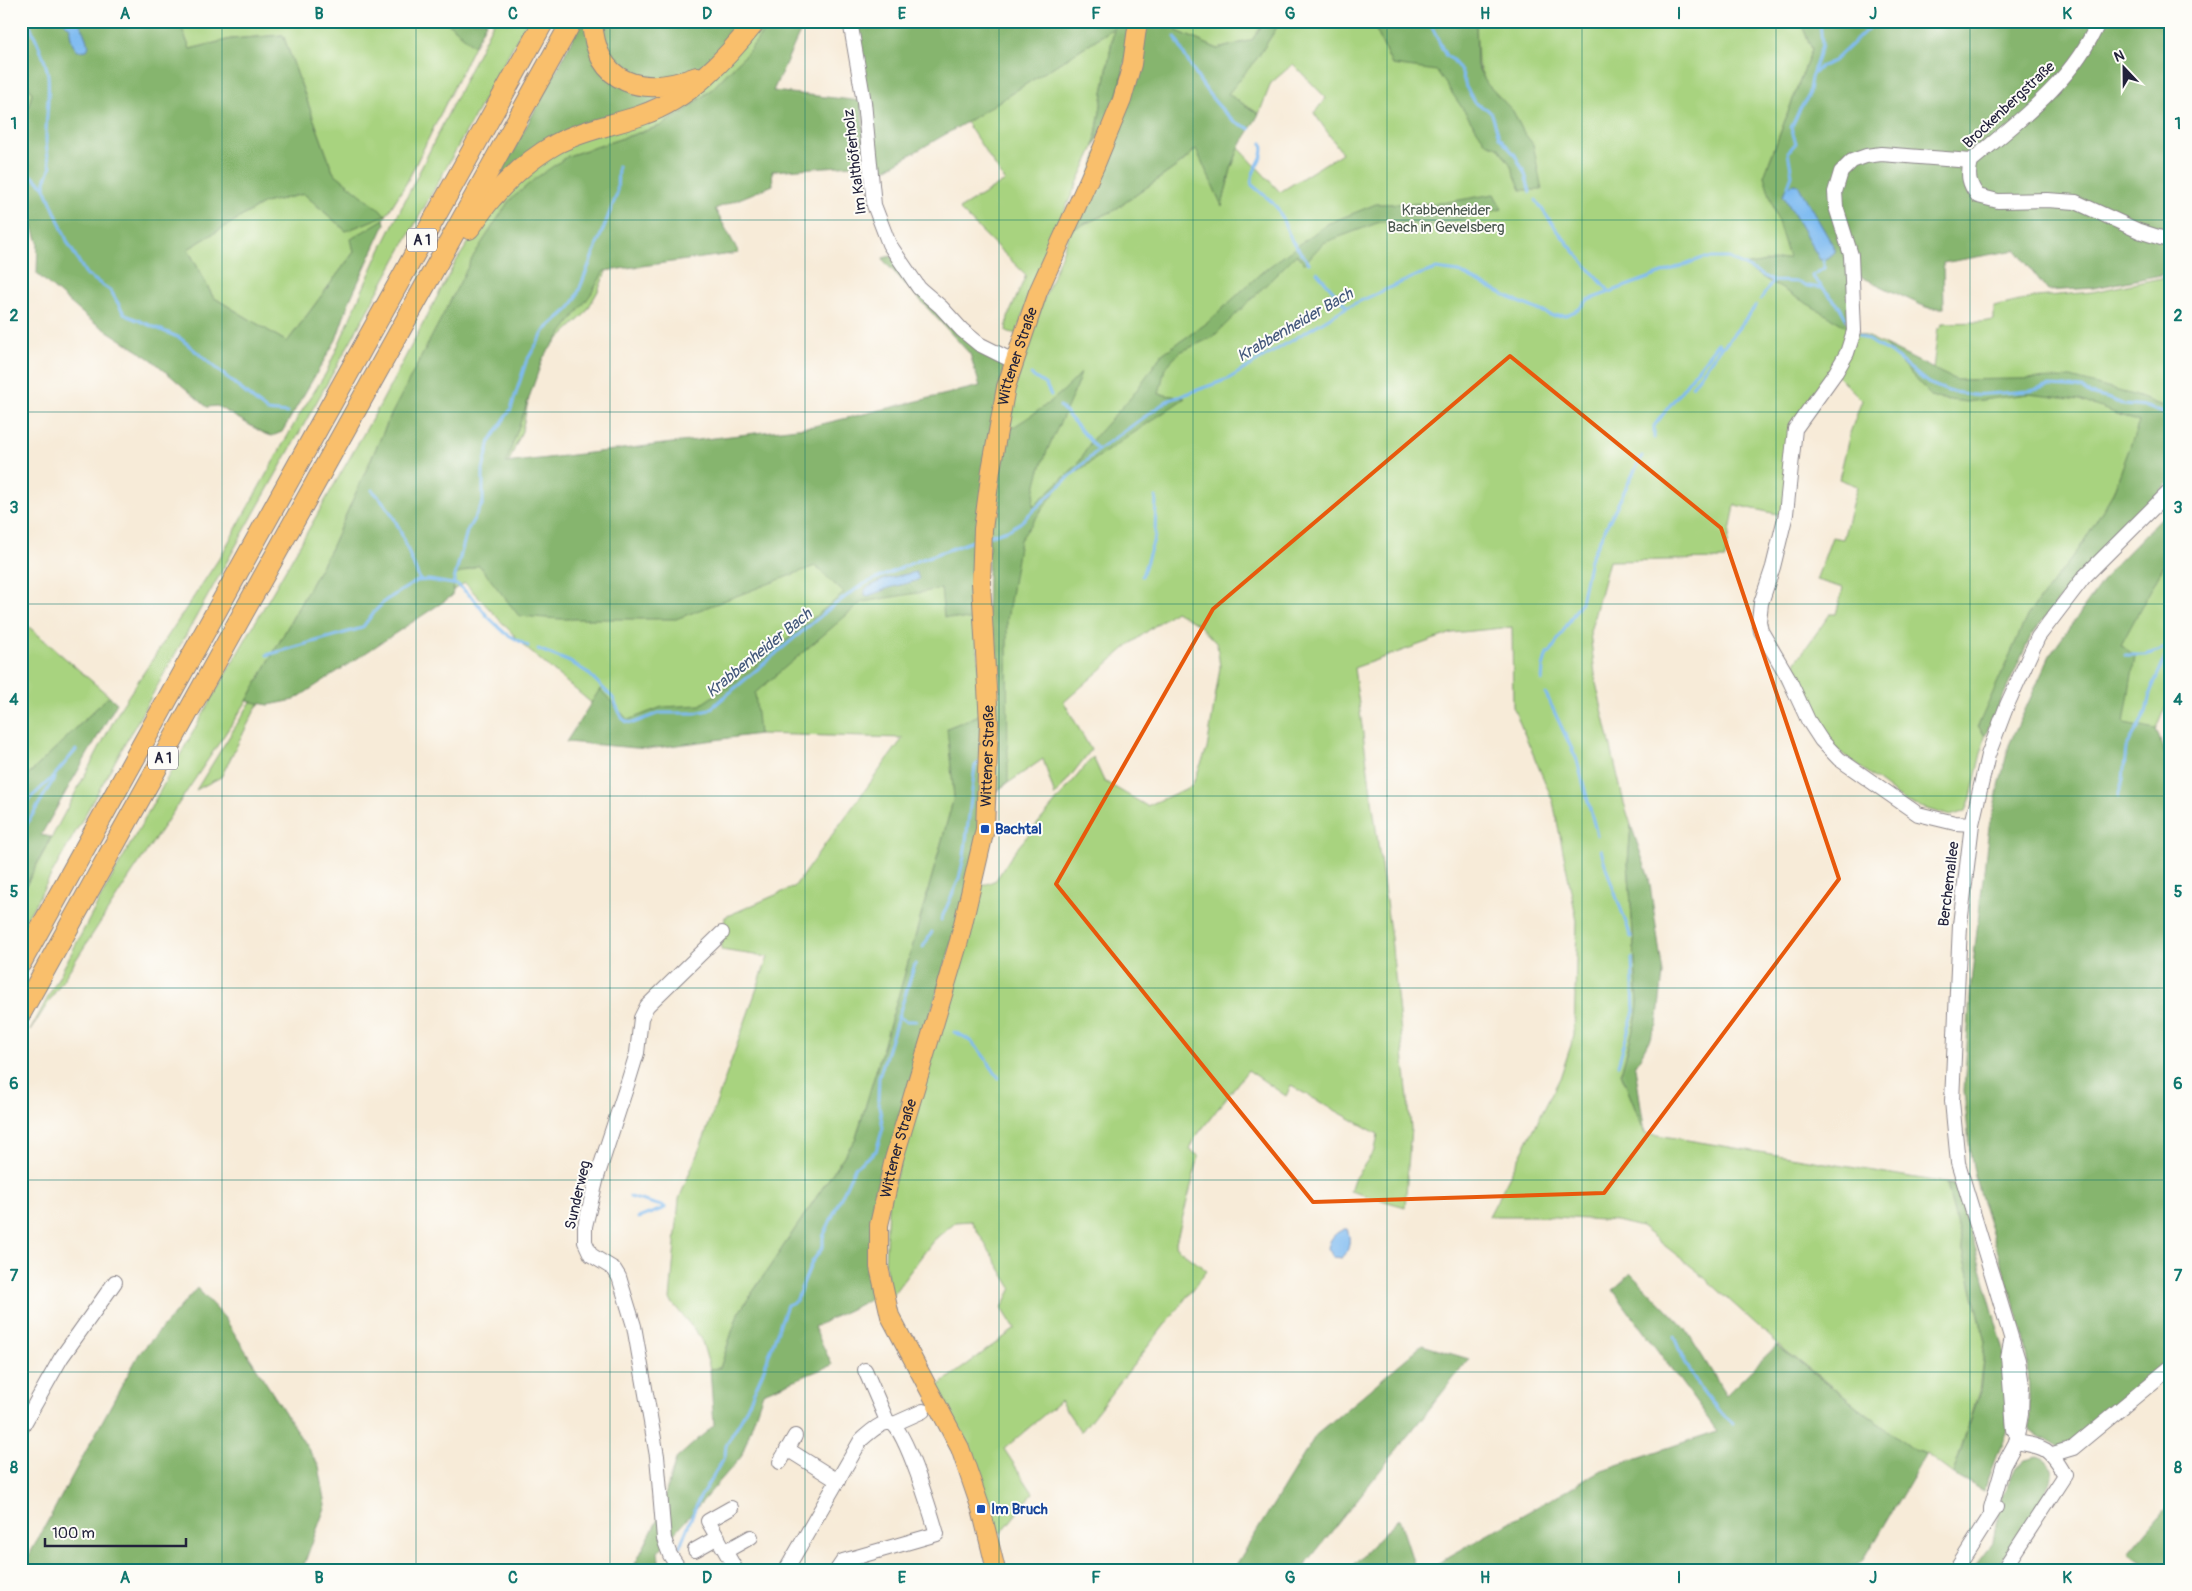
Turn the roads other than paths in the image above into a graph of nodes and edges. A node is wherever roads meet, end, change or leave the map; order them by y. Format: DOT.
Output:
graph roads {
  1 [pos="544,21"];
  2 [pos="572,21"];
  3 [pos="592,21"];
  4 [pos="756,21"];
  5 [pos="850,21"];
  6 [pos="1138,21"];
  7 [pos="2100,21"];
  8 [pos="706,74"];
  9 [pos="1972,161"];
  10 [pos="2171,241"];
  11 [pos="438,264"];
  12 [pos="1013,362"];
  13 [pos="2171,490"];
  14 [pos="1972,824"];
  15 [pos="722,933"];
  16 [pos="21,964"];
  17 [pos="21,1013"];
  18 [pos="115,1282"];
  19 [pos="2171,1367"];
  20 [pos="865,1370"];
  21 [pos="923,1411"];
  22 [pos="891,1423"];
  23 [pos="21,1429"];
  24 [pos="795,1436"];
  25 [pos="2016,1442"];
  26 [pos="2053,1454"];
  27 [pos="838,1480"];
  28 [pos="731,1508"];
  29 [pos="718,1537"];
  30 [pos="751,1537"];
  31 [pos="695,1550"];
  32 [pos="726,1551"];
  33 [pos="680,1570"];
  34 [pos="736,1570"];
  35 [pos="786,1570"];
  36 [pos="837,1570"];
  37 [pos="996,1570"];
  38 [pos="1956,1570"];
  39 [pos="2003,1570"];
  1 -- 16 [label="highway, A 1"];
  2 -- 11 [label="highway, A 1"];
  3 -- 8 [label="highway"];
  4 -- 8 [label="highway"];
  5 -- 12 [label="street, Im Kalthöferholz"];
  6 -- 12 [label="main road, Wittener Straße"];
  7 -- 9 [label="street, Brockenbergstraße"];
  8 -- 11 [label="highway"];
  9 -- 10 [label="street, Brockenbergstraße"];
  9 -- 14 [label="street"];
  11 -- 17 [label="highway, A 1"];
  12 -- 37 [label="main road, Wittener Straße"];
  13 -- 14 [label="street, Berchemallee"];
  14 -- 25 [label="street, Berchemallee"];
  15 -- 33 [label="street, Sunderweg"];
  18 -- 23 [label="street"];
  19 -- 26 [label="street"];
  20 -- 22 [label="street"];
  21 -- 22 [label="street"];
  22 -- 27 [label="street"];
  22 -- 36 [label="street"];
  24 -- 27 [label="street"];
  25 -- 26 [label="street"];
  25 -- 38 [label="street, Berchemallee"];
  26 -- 39 [label="street"];
  27 -- 35 [label="street"];
  28 -- 29 [label="street"];
  29 -- 31 [label="street"];
  29 -- 32 [label="street"];
  30 -- 32 [label="street"];
  32 -- 34 [label="street"];
}
